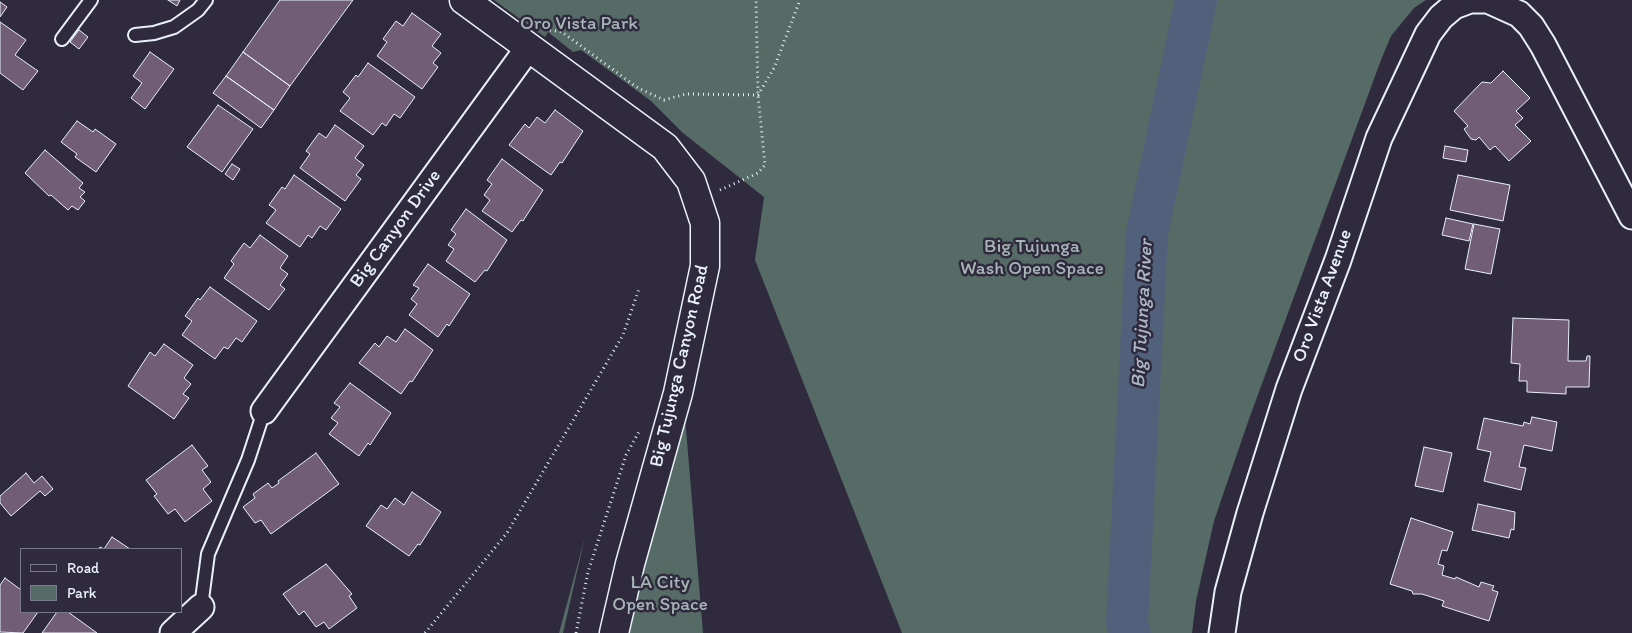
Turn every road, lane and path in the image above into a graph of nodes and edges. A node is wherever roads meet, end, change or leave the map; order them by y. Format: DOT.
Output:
graph roads {
  1 [pos="90,0"];
  2 [pos="206,0"];
  3 [pos="464,0"];
  4 [pos="756,0"];
  5 [pos="800,0"];
  6 [pos="1484,0"];
  7 [pos="1488,0"];
  8 [pos="135,35"];
  9 [pos="537,38"];
  10 [pos="62,39"];
  11 [pos="758,95"];
  12 [pos="699,200"];
  13 [pos="1632,216"];
  14 [pos="639,289"];
  15 [pos="264,411"];
  16 [pos="672,414"];
  17 [pos="201,607"];
  18 [pos="173,633"];
  19 [pos="426,633"];
  20 [pos="576,633"];
  21 [pos="614,633"];
  22 [pos="1222,633"];
  1 -- 10 [label="lane"];
  2 -- 8 [label="lane"];
  3 -- 9 [label="street"];
  4 -- 11 [label="path"];
  5 -- 11 [label="path"];
  6 -- 22 [label="street, Oro Vista Avenue"];
  7 -- 13 [label="street"];
  9 -- 11 [label="path"];
  9 -- 12 [label="street, Big Tujunga Canyon Road"];
  9 -- 15 [label="street, Big Canyon Drive"];
  11 -- 12 [label="path"];
  12 -- 16 [label="street, Big Tujunga Canyon Road"];
  14 -- 19 [label="path"];
  15 -- 17 [label="lane"];
  16 -- 20 [label="path"];
  16 -- 21 [label="street, Big Tujunga Canyon Road"];
  17 -- 18 [label="street"];
}
